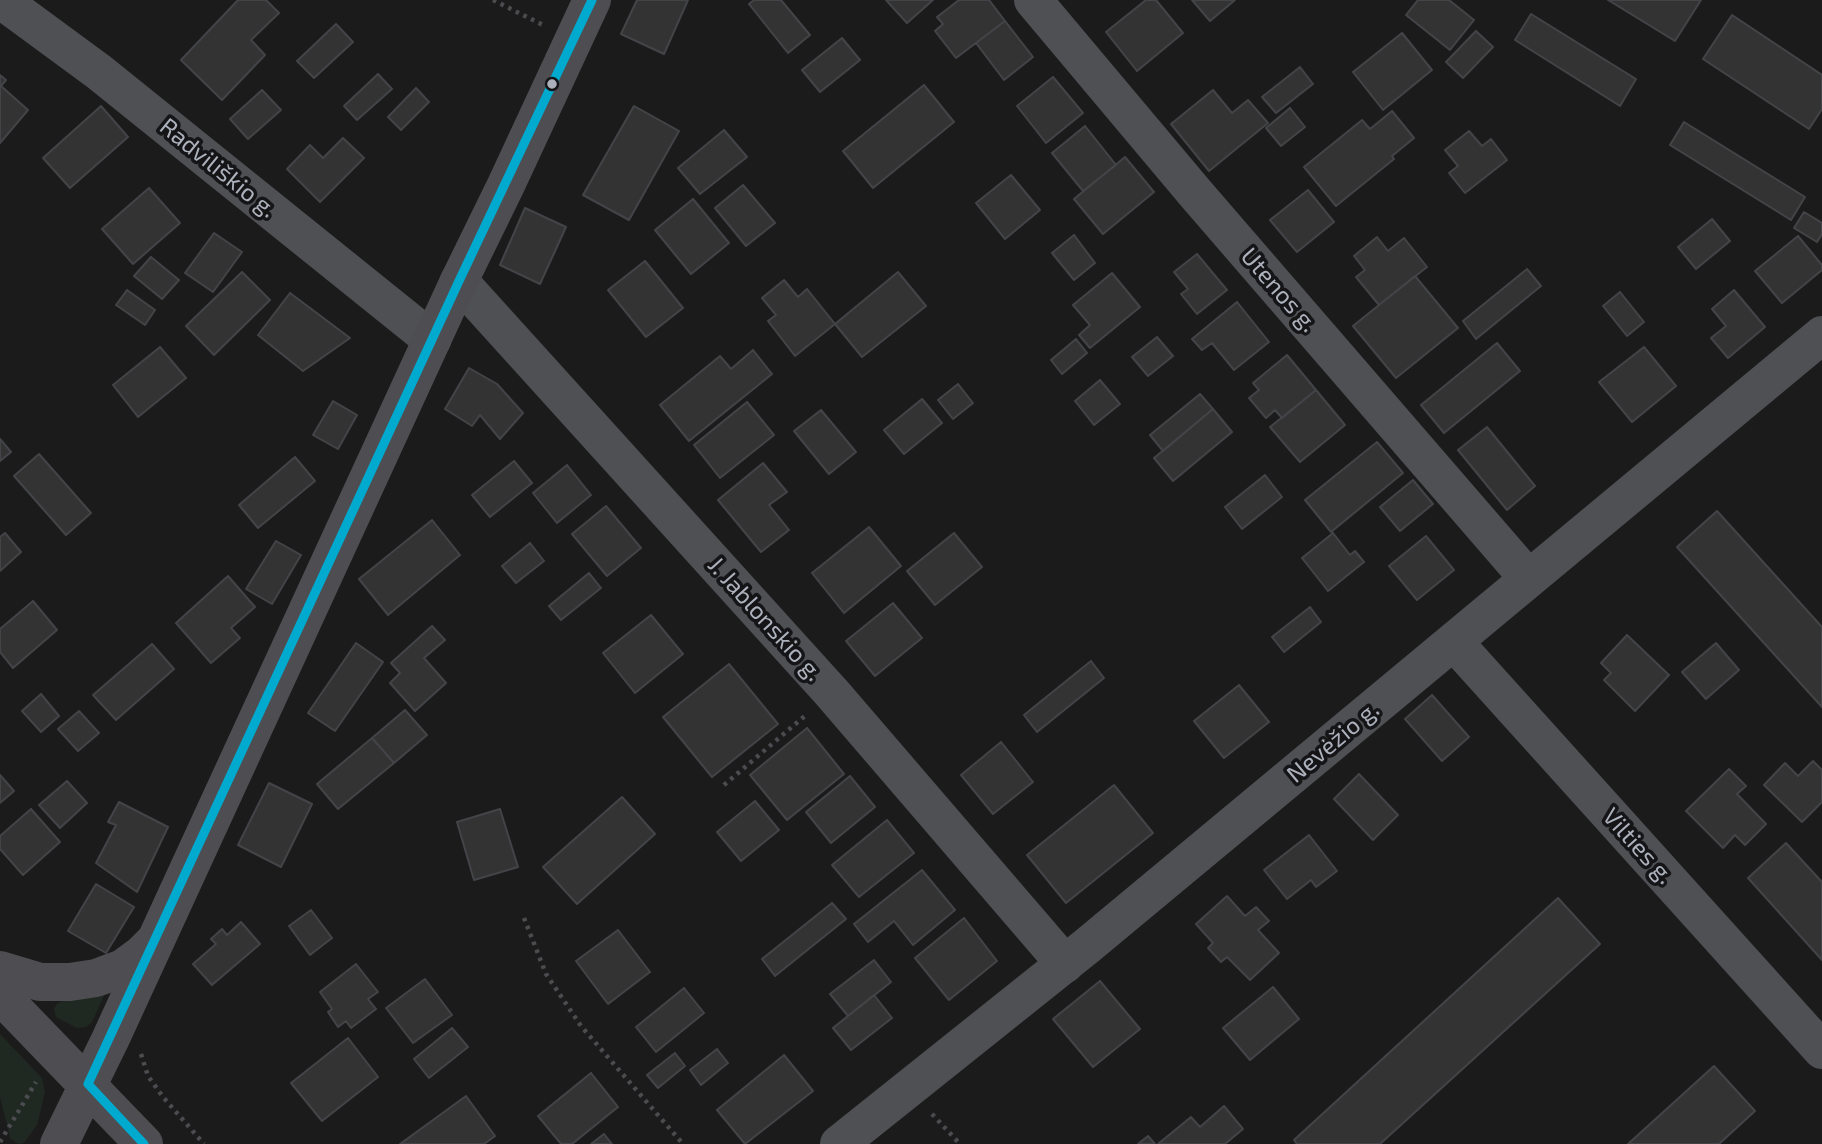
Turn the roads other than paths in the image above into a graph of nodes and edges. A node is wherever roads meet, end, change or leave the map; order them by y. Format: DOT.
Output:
graph roads {
  1 [pos="1,0"];
  2 [pos="592,0"];
  3 [pos="1033,0"];
  4 [pos="459,281"];
  5 [pos="1822,335"];
  6 [pos="432,340"];
  7 [pos="1528,578"];
  8 [pos="1454,642"];
  9 [pos="159,936"];
  10 [pos="1065,964"];
  11 [pos="0,970"];
  12 [pos="0,995"];
  13 [pos="1822,1050"];
  14 [pos="88,1084"];
  15 [pos="58,1144"];
  16 [pos="144,1144"];
  17 [pos="839,1144"];
  1 -- 6 [label="street, Radviliškio g."];
  2 -- 4 [label="main road"];
  3 -- 7 [label="street, Utenos g."];
  4 -- 6 [label="main road"];
  4 -- 10 [label="street, J. Jablonskio g."];
  5 -- 7 [label="street, Nevėžio g."];
  6 -- 9 [label="main road"];
  7 -- 8 [label="street, Nevėžio g."];
  8 -- 10 [label="street, Nevėžio g."];
  8 -- 13 [label="street, Vilties g."];
  9 -- 11 [label="main road"];
  9 -- 14 [label="main road"];
  10 -- 17 [label="street, Nevėžio g."];
  12 -- 14 [label="main road"];
  14 -- 15 [label="main road"];
  14 -- 16 [label="main road"];
}
